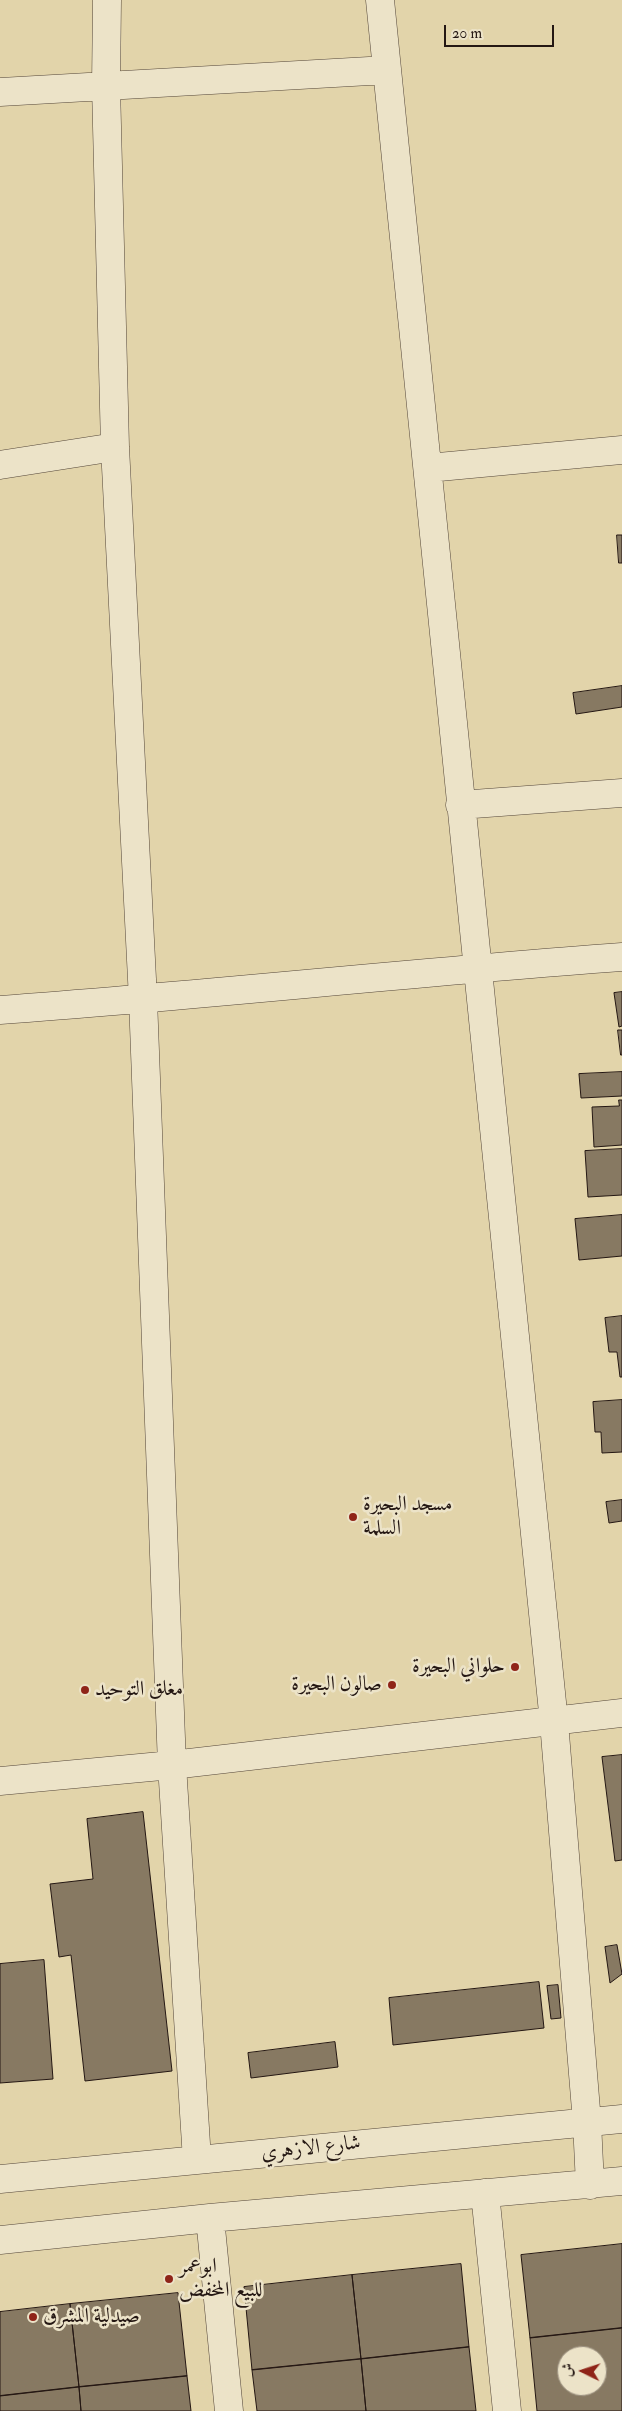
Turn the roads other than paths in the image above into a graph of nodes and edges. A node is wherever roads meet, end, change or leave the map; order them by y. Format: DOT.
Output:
graph roads {
  1 [pos="107,0"];
  2 [pos="380,0"];
  3 [pos="387,70"];
  4 [pos="106,86"];
  5 [pos="0,92"];
  6 [pos="115,447"];
  7 [pos="622,450"];
  8 [pos="0,465"];
  9 [pos="428,468"];
  10 [pos="622,793"];
  11 [pos="460,805"];
  12 [pos="622,957"];
  13 [pos="476,968"];
  14 [pos="143,1000"];
  15 [pos="0,1010"];
  16 [pos="622,1713"];
  17 [pos="554,1722"];
  18 [pos="172,1765"];
  19 [pos="0,1781"];
  20 [pos="622,2119"];
  21 [pos="587,2122"];
  22 [pos="197,2160"];
  23 [pos="0,2179"];
  24 [pos="622,2181"];
  25 [pos="590,2185"];
  26 [pos="485,2193"];
  27 [pos="210,2218"];
  28 [pos="0,2240"];
  29 [pos="229,2411"];
  30 [pos="506,2411"];
  1 -- 4 [label="street"];
  2 -- 3 [label="street"];
  3 -- 4 [label="street"];
  3 -- 9 [label="street"];
  4 -- 5 [label="street"];
  4 -- 6 [label="street"];
  6 -- 8 [label="street"];
  6 -- 14 [label="street"];
  7 -- 9 [label="street"];
  9 -- 11 [label="street"];
  10 -- 11 [label="street"];
  11 -- 13 [label="street"];
  12 -- 13 [label="street"];
  13 -- 14 [label="street"];
  13 -- 17 [label="street"];
  14 -- 15 [label="street"];
  14 -- 18 [label="street"];
  16 -- 17 [label="street"];
  17 -- 18 [label="street"];
  17 -- 21 [label="street"];
  18 -- 19 [label="street"];
  18 -- 22 [label="street"];
  20 -- 21 [label="street, شارع الازهري"];
  21 -- 22 [label="street, شارع الازهري"];
  21 -- 25 [label="street"];
  22 -- 23 [label="street, شارع الازهري"];
  24 -- 25 [label="street"];
  25 -- 26 [label="street"];
  26 -- 27 [label="street"];
  26 -- 30 [label="street"];
  27 -- 28 [label="street"];
  27 -- 29 [label="street"];
}
